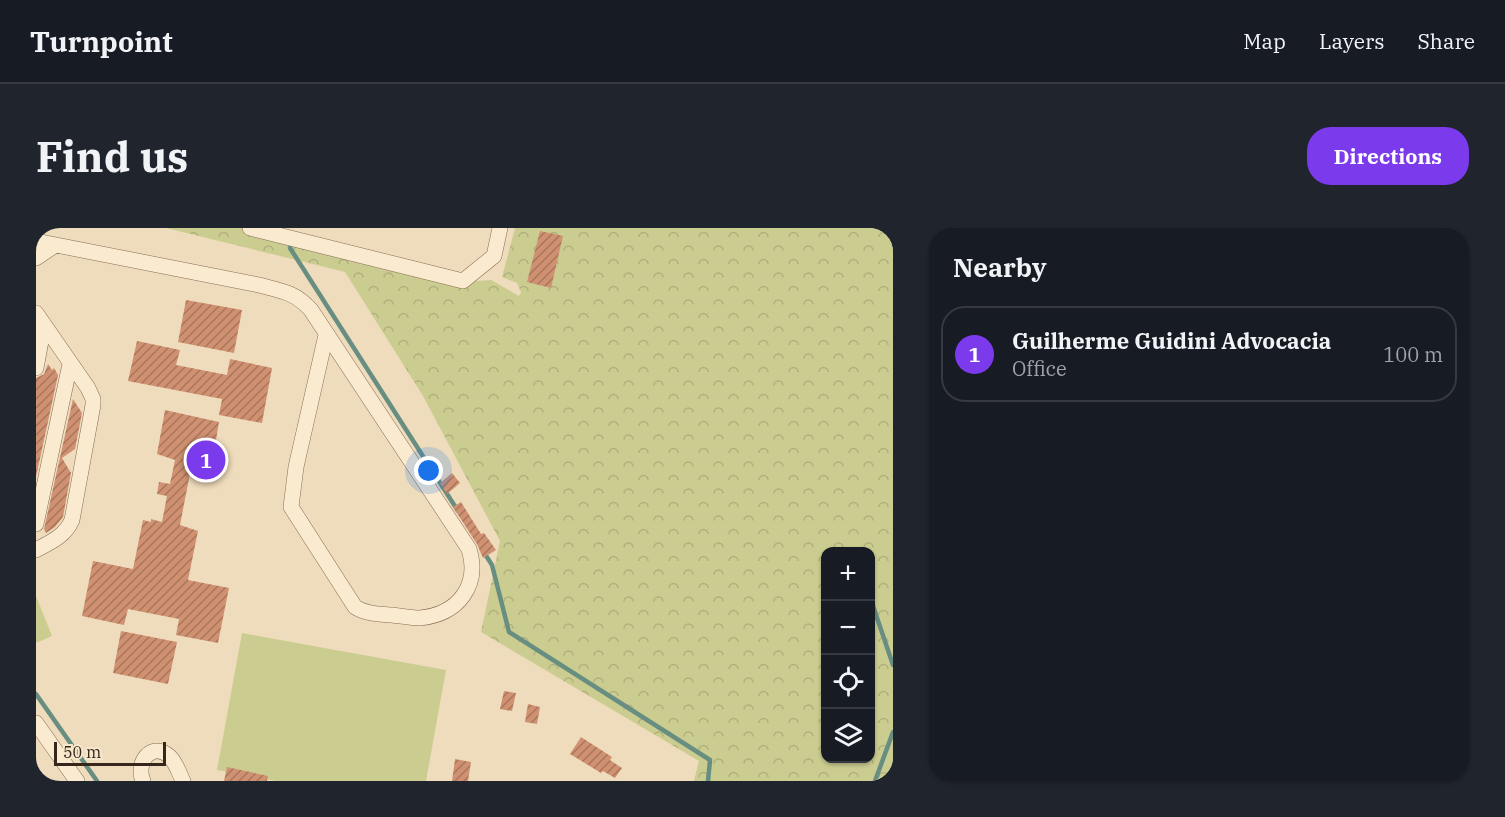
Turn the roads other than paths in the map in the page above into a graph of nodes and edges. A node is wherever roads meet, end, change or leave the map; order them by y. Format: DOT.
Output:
graph roads {
  1 [pos="250,228"];
  2 [pos="500,228"];
  3 [pos="36,241"];
  4 [pos="54,246"];
  5 [pos="36,258"];
  6 [pos="40,319"];
  7 [pos="326,335"];
  8 [pos="70,363"];
  9 [pos="36,368"];
  10 [pos="36,524"];
  11 [pos="36,550"];
  12 [pos="36,723"];
  13 [pos="77,781"];
  14 [pos="143,781"];
  15 [pos="183,781"];
  1 -- 2 [label="street"];
  3 -- 4 [label="street"];
  4 -- 5 [label="street"];
  4 -- 7 [label="street"];
  6 -- 8 [label="street"];
  6 -- 9 [label="street"];
  7 -- 7 [label="street"];
  8 -- 10 [label="street"];
  8 -- 11 [label="street"];
  12 -- 13 [label="street"];
  14 -- 15 [label="street"];
}
